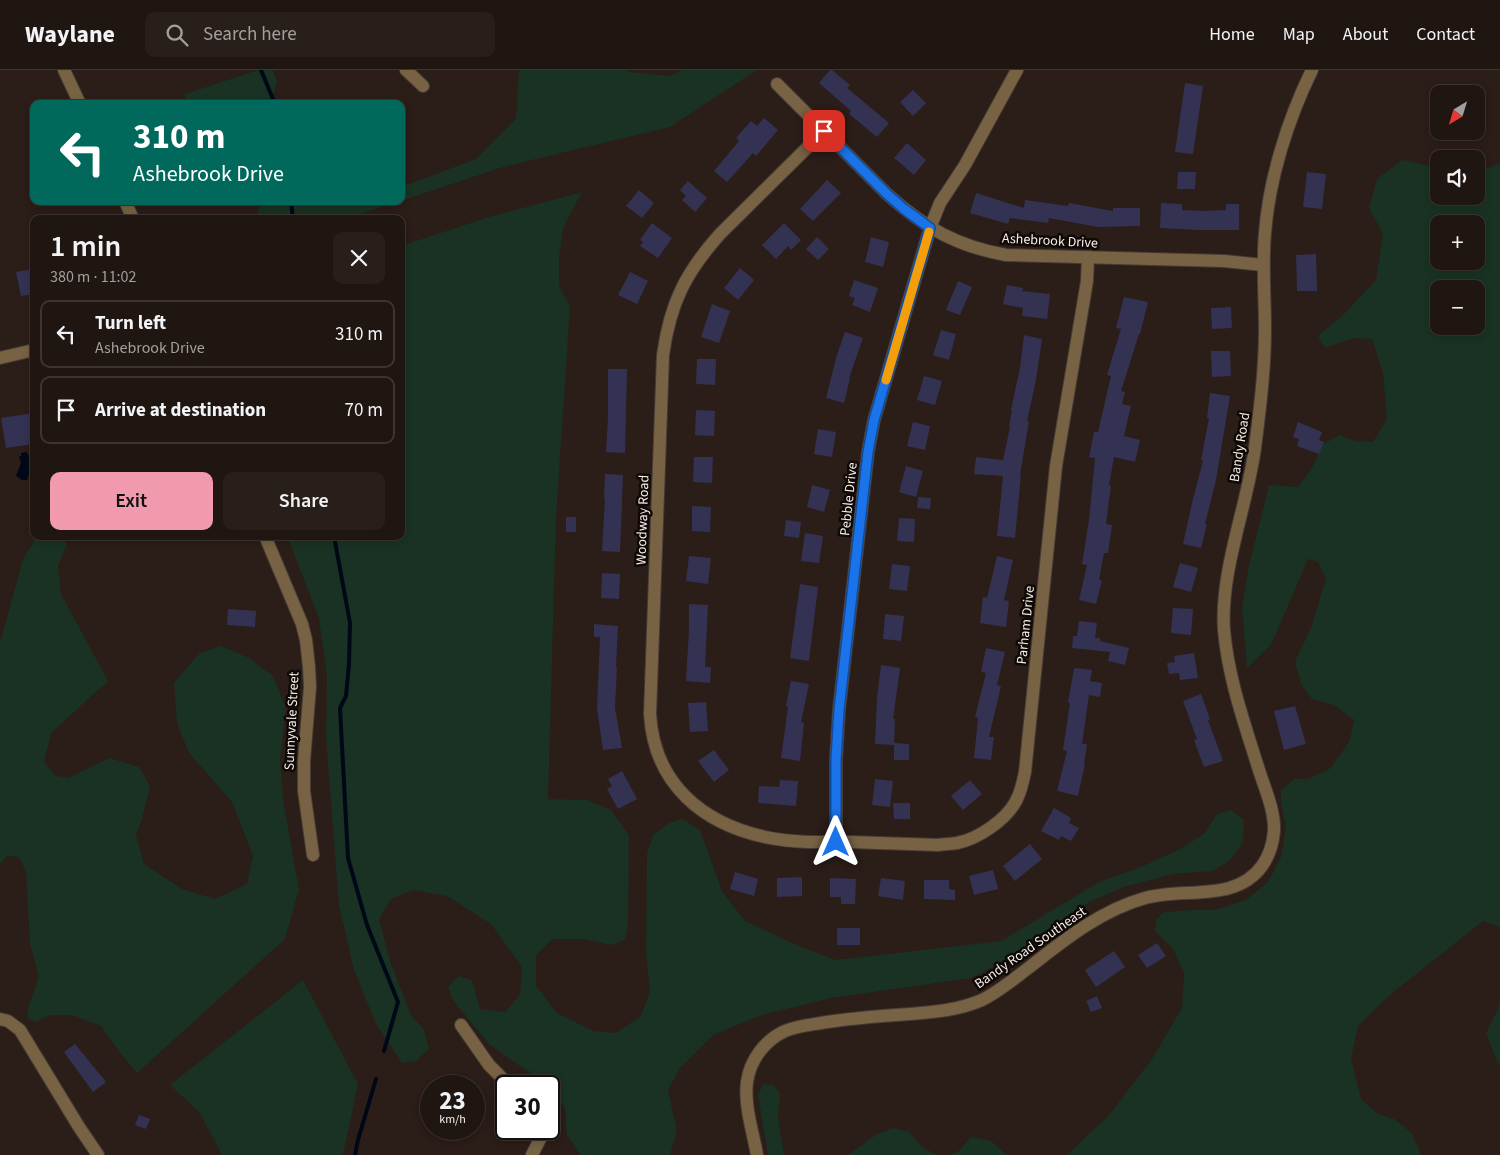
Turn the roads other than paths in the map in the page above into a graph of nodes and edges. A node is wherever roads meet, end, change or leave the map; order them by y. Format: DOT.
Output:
graph roads {
  1 [pos="64,70"];
  2 [pos="406,70"];
  3 [pos="1017,70"];
  4 [pos="1312,70"];
  5 [pos="777,84"];
  6 [pos="423,86"];
  7 [pos="78,100"];
  8 [pos="824,131"];
  9 [pos="930,228"];
  10 [pos="1088,257"];
  11 [pos="1263,265"];
  12 [pos="30,351"];
  13 [pos="0,358"];
  14 [pos="267,540"];
  15 [pos="1274,826"];
  16 [pos="836,842"];
  17 [pos="313,855"];
  18 [pos="0,1019"];
  19 [pos="461,1025"];
  20 [pos="498,1075"];
  21 [pos="540,1140"];
  22 [pos="98,1155"];
  23 [pos="532,1155"];
  24 [pos="757,1155"];
  1 -- 7 [label="street"];
  2 -- 6 [label="street"];
  3 -- 9 [label="street, Pebble Drive"];
  4 -- 11 [label="street, Bandy Road"];
  5 -- 8 [label="street, Ashebrook Drive"];
  8 -- 9 [label="street, Ashebrook Drive"];
  8 -- 16 [label="street, Woodway Road"];
  9 -- 10 [label="street, Ashebrook Drive"];
  9 -- 16 [label="street, Pebble Drive"];
  10 -- 11 [label="street, Ashebrook Drive"];
  10 -- 16 [label="street, Parham Drive"];
  11 -- 15 [label="street, Bandy Road"];
  12 -- 13 [label="street"];
  14 -- 17 [label="street, Sunnyvale Street"];
  15 -- 24 [label="street, Bandy Road Southeast"];
  18 -- 22 [label="street"];
  19 -- 20 [label="street"];
  21 -- 23 [label="street"];
}
